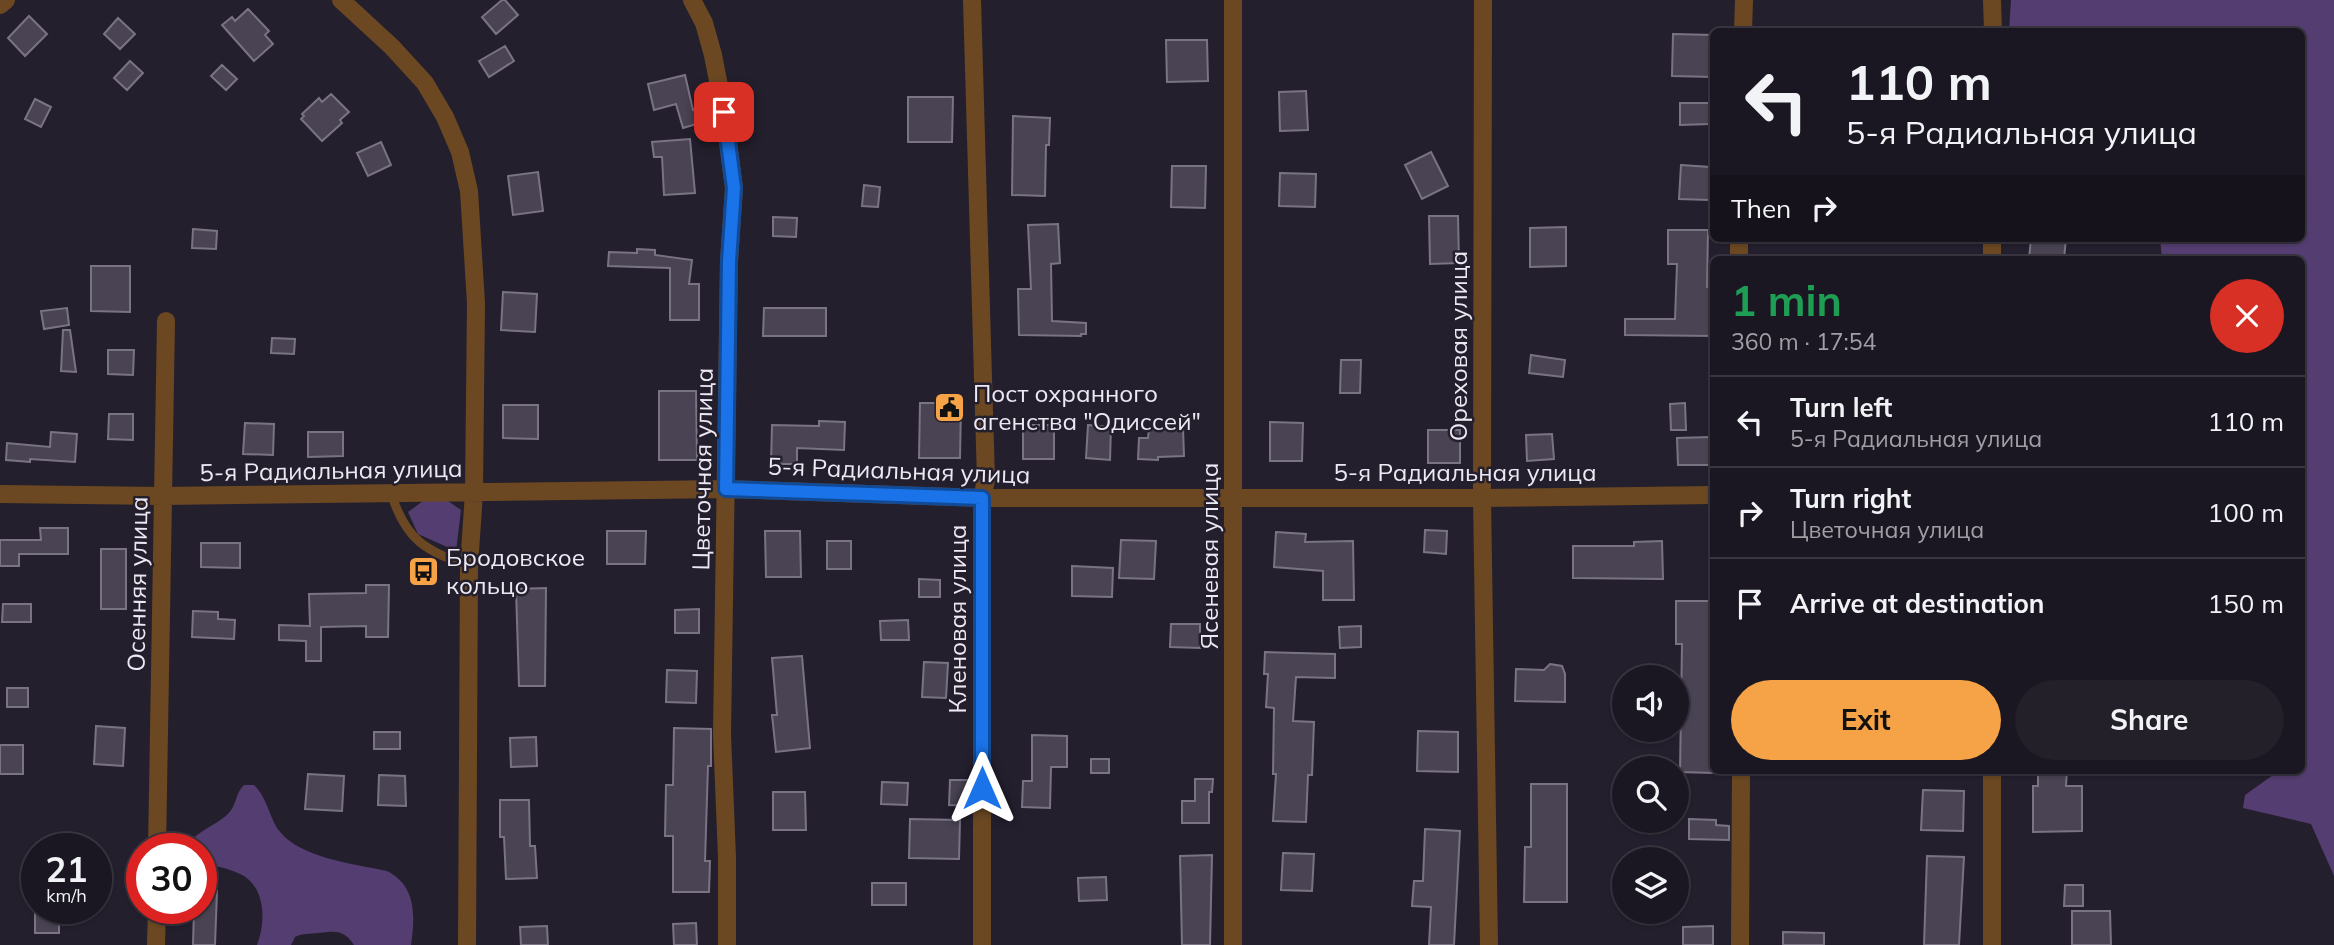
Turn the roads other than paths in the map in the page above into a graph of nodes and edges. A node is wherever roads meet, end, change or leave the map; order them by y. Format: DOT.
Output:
graph roads {
  1 [pos="6,0"];
  2 [pos="341,0"];
  3 [pos="692,0"];
  4 [pos="972,0"];
  5 [pos="1233,0"];
  6 [pos="1483,0"];
  7 [pos="1744,0"];
  8 [pos="1992,0"];
  9 [pos="0,5"];
  10 [pos="1743,28"];
  11 [pos="1993,28"];
  12 [pos="166,321"];
  13 [pos="726,489"];
  14 [pos="474,493"];
  15 [pos="0,494"];
  16 [pos="391,494"];
  17 [pos="1710,495"];
  18 [pos="162,496"];
  19 [pos="982,498"];
  20 [pos="1234,498"];
  21 [pos="1482,498"];
  22 [pos="469,566"];
  23 [pos="1741,774"];
  24 [pos="1992,774"];
  25 [pos="157,833"];
  26 [pos="156,924"];
  27 [pos="156,945"];
  28 [pos="467,945"];
  29 [pos="727,945"];
  30 [pos="982,945"];
  31 [pos="1233,945"];
  32 [pos="1489,945"];
  33 [pos="1740,945"];
  34 [pos="1992,945"];
  1 -- 9 [label="street"];
  2 -- 14 [label="street"];
  3 -- 13 [label="street, Цветочная улица"];
  4 -- 19 [label="street, Кленовая улица"];
  5 -- 20 [label="street, Ясеневая улица"];
  6 -- 21 [label="street, Ореховая улица"];
  7 -- 10 [label="street"];
  8 -- 11 [label="street"];
  12 -- 18 [label="street, Осенняя улица"];
  13 -- 14 [label="street, 5-я Радиальная улица"];
  13 -- 19 [label="street, 5-я Радиальная улица"];
  13 -- 29 [label="street, Цветочная улица"];
  14 -- 16 [label="street, 5-я Радиальная улица"];
  14 -- 22 [label="street"];
  15 -- 18 [label="street, 5-я Радиальная улица"];
  16 -- 18 [label="street, 5-я Радиальная улица"];
  16 -- 22 [label="lane"];
  17 -- 21 [label="street, 5-я Радиальная улица"];
  18 -- 25 [label="street, Осенняя улица"];
  19 -- 20 [label="street, 5-я Радиальная улица"];
  19 -- 30 [label="street, Кленовая улица"];
  20 -- 21 [label="street, 5-я Радиальная улица"];
  20 -- 31 [label="street, Ясеневая улица"];
  21 -- 32 [label="street, Ореховая улица"];
  22 -- 28 [label="street"];
  23 -- 33 [label="street"];
  24 -- 34 [label="street"];
  26 -- 27 [label="street"];
}
